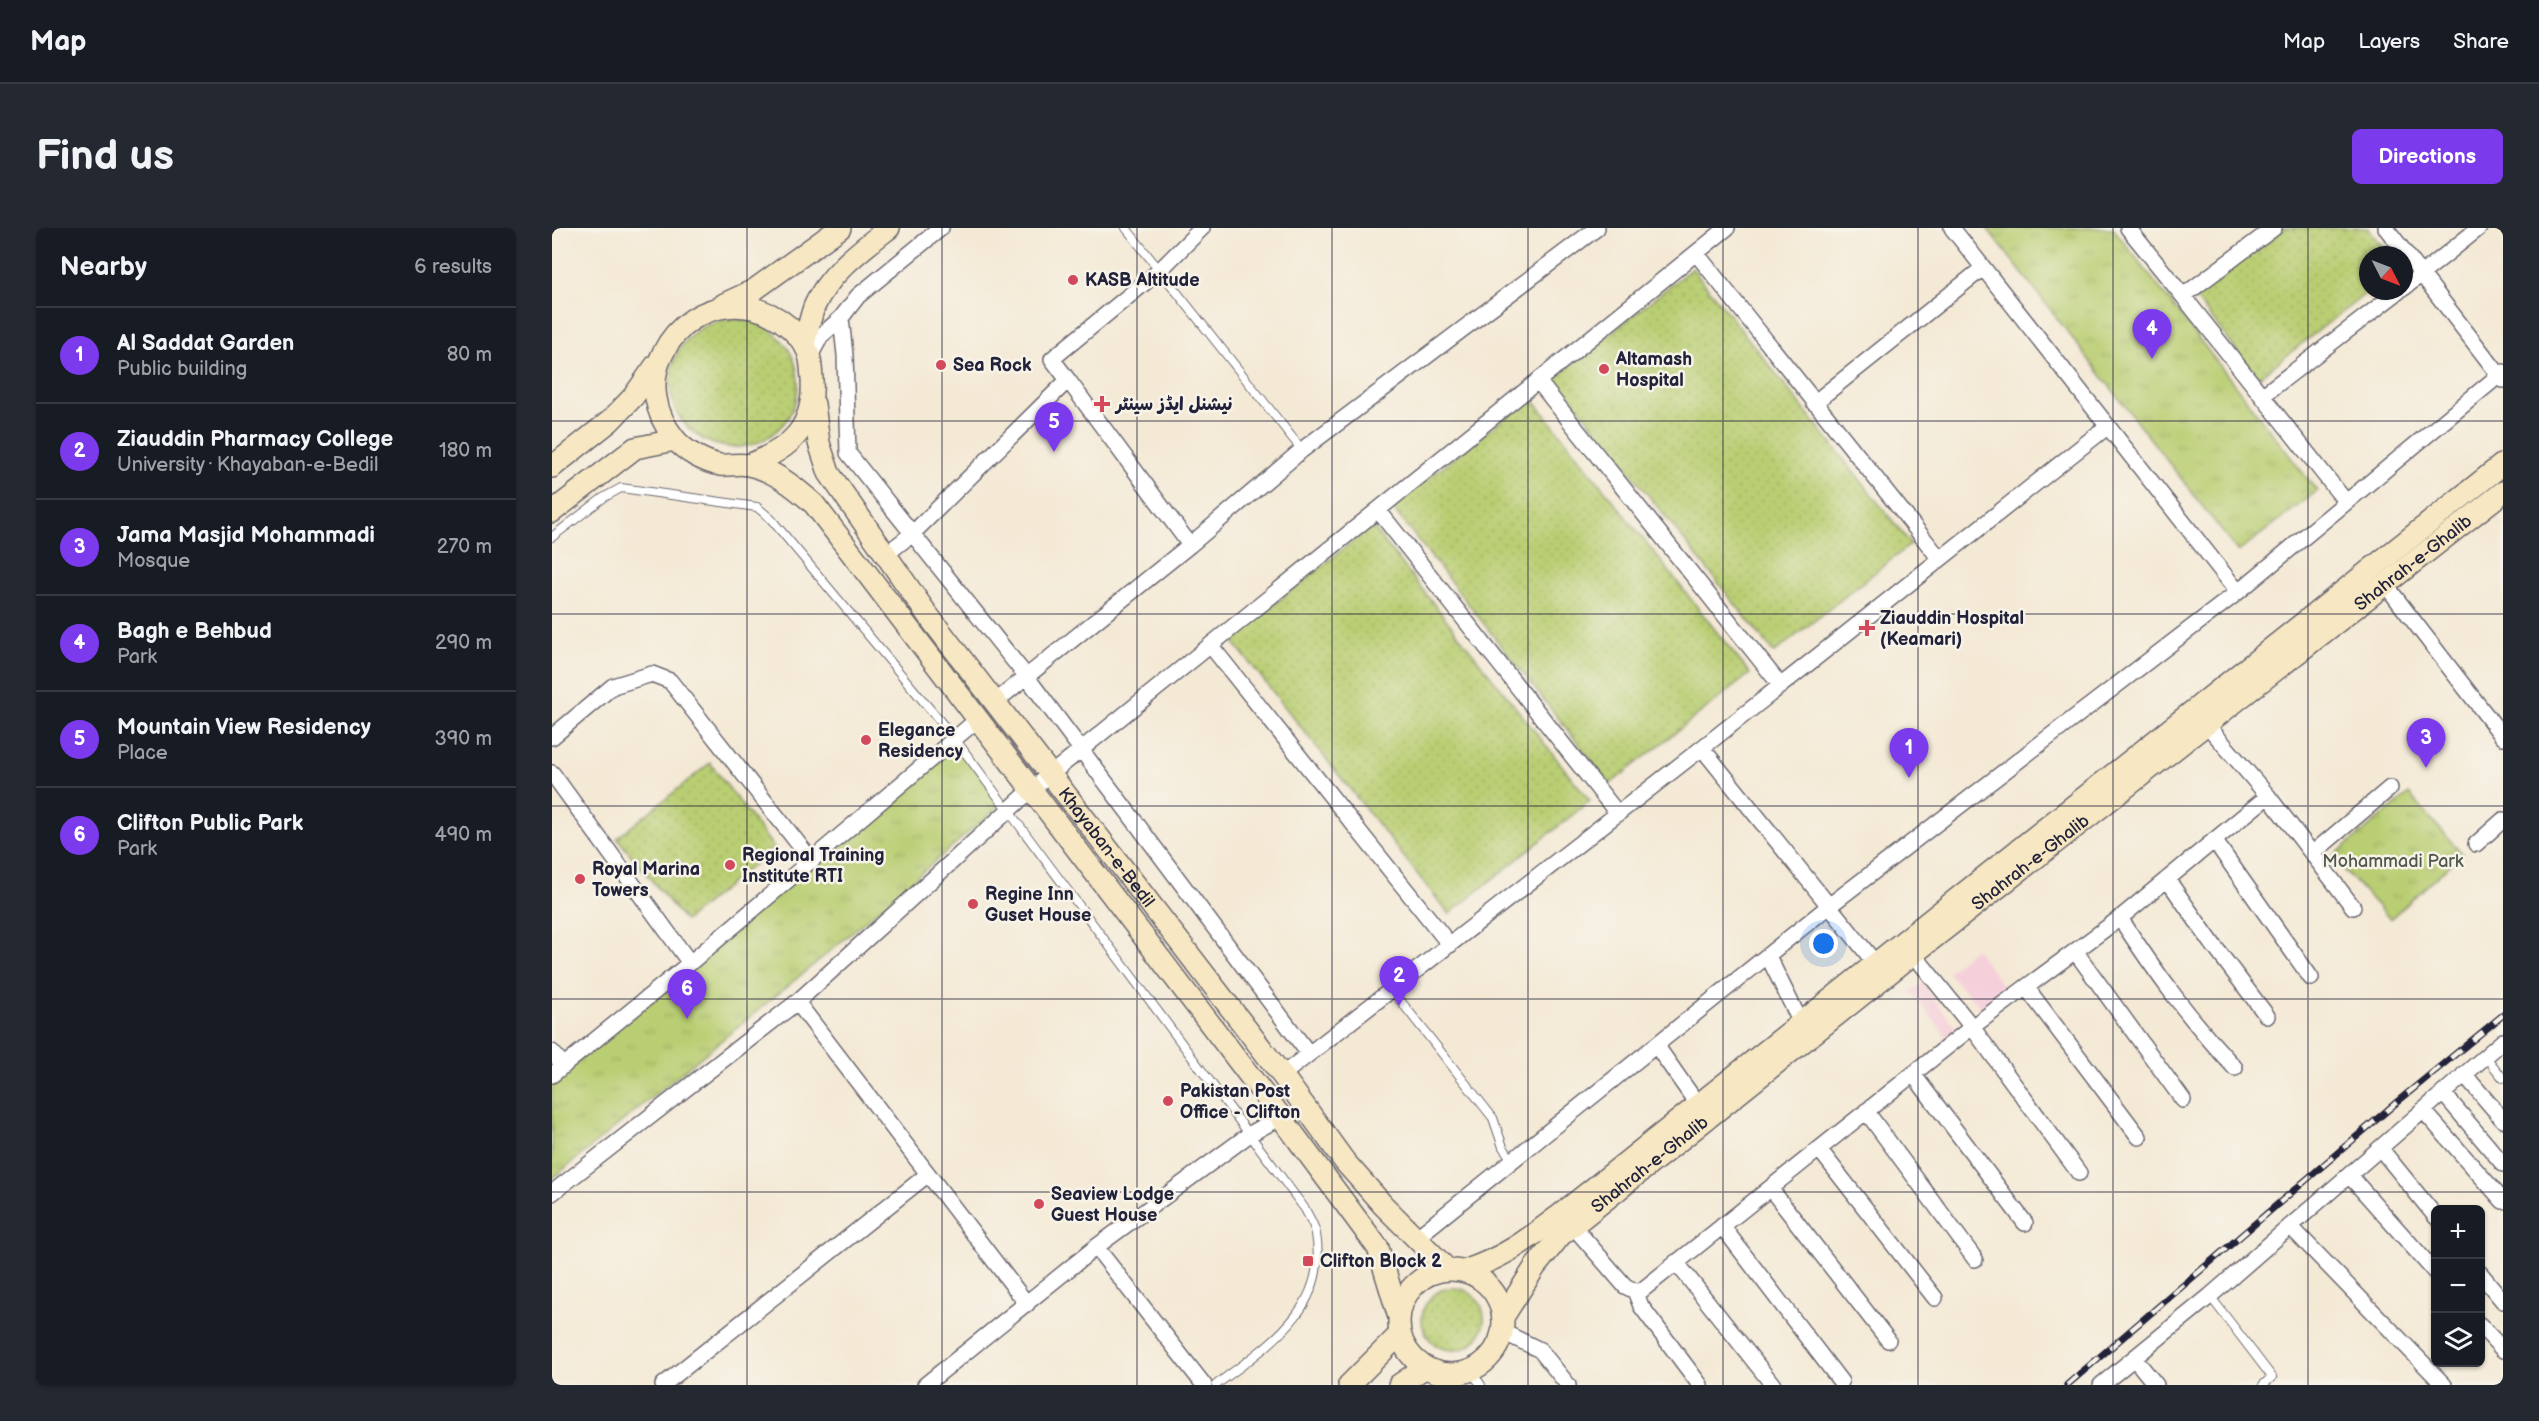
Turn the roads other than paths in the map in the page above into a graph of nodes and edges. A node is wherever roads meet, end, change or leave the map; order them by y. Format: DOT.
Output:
graph roads {
  1 [pos="840,228"];
  2 [pos="889,228"];
  3 [pos="941,228"];
  4 [pos="1126,228"];
  5 [pos="1202,228"];
  6 [pos="1597,228"];
  7 [pos="1727,228"];
  8 [pos="1952,228"];
  9 [pos="2128,228"];
  10 [pos="2274,228"];
  11 [pos="2386,228"];
  12 [pos="2480,228"];
  13 [pos="1696,253"];
  14 [pos="1983,268"];
  15 [pos="1159,271"];
  16 [pos="2422,273"];
  17 [pos="2413,280"];
  18 [pos="2183,296"];
  19 [pos="2388,300"];
  20 [pos="716,308"];
  21 [pos="841,318"];
  22 [pos="807,350"];
  23 [pos="657,363"];
  24 [pos="2502,375"];
  25 [pos="1068,380"];
  26 [pos="1538,381"];
  27 [pos="2262,396"];
  28 [pos="813,398"];
  29 [pos="1814,403"];
  30 [pos="2108,426"];
  31 [pos="675,440"];
  32 [pos="1302,450"];
  33 [pos="2503,464"];
  34 [pos="748,465"];
  35 [pos="552,467"];
  36 [pos="2503,492"];
  37 [pos="2346,502"];
  38 [pos="1378,510"];
  39 [pos="552,512"];
  40 [pos="912,534"];
  41 [pos="552,537"];
  42 [pos="1190,544"];
  43 [pos="885,555"];
  44 [pos="1940,559"];
  45 [pos="2385,584"];
  46 [pos="2238,592"];
  47 [pos="1211,646"];
  48 [pos="1026,676"];
  49 [pos="1781,686"];
  50 [pos="995,702"];
  51 [pos="2200,717"];
  52 [pos="978,719"];
  53 [pos="552,737"];
  54 [pos="2503,737"];
  55 [pos="955,739"];
  56 [pos="1702,748"];
  57 [pos="1081,750"];
  58 [pos="552,773"];
  59 [pos="1051,775"];
  60 [pos="2390,788"];
  61 [pos="1031,790"];
  62 [pos="2268,796"];
  63 [pos="1007,810"];
  64 [pos="1618,814"];
  65 [pos="2503,820"];
  66 [pos="2214,840"];
  67 [pos="2476,844"];
  68 [pos="2313,853"];
  69 [pos="812,861"];
  70 [pos="2167,879"];
  71 [pos="1829,906"];
  72 [pos="2354,907"];
  73 [pos="2120,918"];
  74 [pos="1450,945"];
  75 [pos="1908,947"];
  76 [pos="2075,951"];
  77 [pos="1768,956"];
  78 [pos="690,963"];
  79 [pos="1875,963"];
  80 [pos="2311,978"];
  81 [pos="2026,987"];
  82 [pos="1392,990"];
  83 [pos="797,1002"];
  84 [pos="2267,1016"];
  85 [pos="1801,1023"];
  86 [pos="1972,1027"];
  87 [pos="2503,1041"];
  88 [pos="1656,1045"];
  89 [pos="552,1052"];
  90 [pos="1309,1054"];
  91 [pos="2485,1056"];
  92 [pos="2235,1068"];
  93 [pos="558,1071"];
  94 [pos="1913,1074"];
  95 [pos="2464,1074"];
  96 [pos="1282,1075"];
  97 [pos="2503,1078"];
  98 [pos="2443,1093"];
  99 [pos="2183,1100"];
  100 [pos="1698,1105"];
  101 [pos="2423,1110"];
  102 [pos="1866,1112"];
  103 [pos="1281,1117"];
  104 [pos="2503,1120"];
  105 [pos="1250,1134"];
  106 [pos="2139,1137"];
  107 [pos="2380,1148"];
  108 [pos="1819,1149"];
  109 [pos="1512,1160"];
  110 [pos="2503,1164"];
  111 [pos="2079,1173"];
  112 [pos="927,1174"];
  113 [pos="2349,1175"];
  114 [pos="1770,1188"];
  115 [pos="552,1193"];
  116 [pos="2503,1201"];
  117 [pos="2431,1211"];
  118 [pos="2025,1223"];
  119 [pos="1566,1224"];
  120 [pos="1722,1226"];
  121 [pos="2290,1226"];
  122 [pos="1416,1238"];
  123 [pos="1096,1247"];
  124 [pos="1975,1259"];
  125 [pos="1676,1262"];
  126 [pos="2431,1267"];
  127 [pos="1456,1270"];
  128 [pos="2485,1278"];
  129 [pos="1635,1291"];
  130 [pos="2210,1296"];
  131 [pos="1935,1298"];
  132 [pos="2503,1301"];
  133 [pos="1027,1304"];
  134 [pos="1399,1324"];
  135 [pos="1503,1325"];
  136 [pos="2485,1329"];
  137 [pos="1888,1340"];
  138 [pos="2503,1350"];
  139 [pos="2134,1358"];
  140 [pos="1424,1368"];
  141 [pos="1477,1381"];
  142 [pos="1841,1382"];
  143 [pos="663,1385"];
  144 [pos="925,1385"];
  145 [pos="1204,1385"];
  146 [pos="1216,1385"];
  147 [pos="1349,1385"];
  148 [pos="1400,1385"];
  149 [pos="1568,1385"];
  150 [pos="1701,1385"];
  151 [pos="1773,1385"];
  152 [pos="2101,1385"];
  153 [pos="2156,1385"];
  154 [pos="2263,1385"];
  155 [pos="2444,1385"];
  1 -- 20 [label="main road"];
  2 -- 22 [label="main road"];
  3 -- 21 [label="street"];
  4 -- 15 [label="lane"];
  5 -- 15 [label="street"];
  6 -- 32 [label="street"];
  7 -- 13 [label="street"];
  8 -- 14 [label="street"];
  9 -- 18 [label="street"];
  10 -- 18 [label="street"];
  11 -- 16 [label="street"];
  12 -- 16 [label="street"];
  13 -- 26 [label="street"];
  13 -- 29 [label="street"];
  14 -- 29 [label="street"];
  14 -- 30 [label="street"];
  15 -- 25 [label="street"];
  15 -- 32 [label="lane"];
  16 -- 17 [label="street"];
  16 -- 24 [label="street"];
  18 -- 27 [label="street"];
  19 -- 27 [label="street"];
  20 -- 22 [label="main road"];
  20 -- 23 [label="main road"];
  21 -- 22 [label="street"];
  21 -- 40 [label="street"];
  22 -- 28 [label="main road"];
  23 -- 31 [label="main road"];
  23 -- 35 [label="main road"];
  24 -- 37 [label="street"];
  25 -- 40 [label="street"];
  25 -- 42 [label="street"];
  26 -- 38 [label="street"];
  26 -- 49 [label="street"];
  27 -- 37 [label="street"];
  28 -- 34 [label="main road"];
  28 -- 43 [label="main road, Khayaban-e-Bedil"];
  29 -- 44 [label="street"];
  30 -- 44 [label="street"];
  30 -- 46 [label="street"];
  31 -- 34 [label="main road"];
  31 -- 39 [label="main road"];
  32 -- 42 [label="street"];
  33 -- 51 [label="main road, Shahrah-e-Ghalib"];
  34 -- 52 [label="main road, Khayaban-e-Bedil"];
  36 -- 45 [label="main road, Shahrah-e-Ghalib"];
  37 -- 46 [label="street"];
  38 -- 47 [label="street"];
  38 -- 64 [label="street"];
  40 -- 43 [label="street"];
  40 -- 48 [label="street"];
  41 -- 55 [label="lane"];
  42 -- 48 [label="street"];
  43 -- 50 [label="main road, Khayaban-e-Bedil"];
  44 -- 49 [label="street"];
  45 -- 51 [label="main road, Shahrah-e-Ghalib"];
  45 -- 54 [label="street"];
  46 -- 71 [label="street"];
  47 -- 57 [label="street"];
  47 -- 74 [label="street"];
  48 -- 50 [label="street"];
  48 -- 57 [label="street"];
  49 -- 56 [label="street"];
  50 -- 59 [label="main road, Khayaban-e-Bedil"];
  51 -- 62 [label="street"];
  51 -- 75 [label="main road, Shahrah-e-Ghalib"];
  52 -- 55 [label="street"];
  52 -- 61 [label="main road, Khayaban-e-Bedil"];
  53 -- 69 [label="street"];
  55 -- 63 [label="lane"];
  55 -- 69 [label="street"];
  56 -- 64 [label="street"];
  56 -- 71 [label="street"];
  57 -- 59 [label="street"];
  57 -- 90 [label="street"];
  58 -- 78 [label="street"];
  59 -- 61 [label="street"];
  59 -- 96 [label="main road, Khayaban-e-Bedil"];
  60 -- 68 [label="street"];
  61 -- 63 [label="street"];
  61 -- 103 [label="main road, Khayaban-e-Bedil"];
  62 -- 66 [label="street"];
  62 -- 68 [label="street"];
  63 -- 83 [label="street"];
  63 -- 105 [label="lane"];
  64 -- 74 [label="street"];
  65 -- 67 [label="street"];
  66 -- 70 [label="street"];
  66 -- 80 [label="street"];
  68 -- 72 [label="street"];
  69 -- 78 [label="street"];
  70 -- 73 [label="street"];
  70 -- 84 [label="street"];
  71 -- 77 [label="street"];
  71 -- 79 [label="street"];
  73 -- 76 [label="street"];
  73 -- 92 [label="street"];
  74 -- 82 [label="street"];
  75 -- 79 [label="main road, Shahrah-e-Ghalib"];
  75 -- 86 [label="street"];
  75 -- 119 [label="main road, Shahrah-e-Ghalib"];
  76 -- 81 [label="street"];
  76 -- 99 [label="street"];
  77 -- 85 [label="street"];
  77 -- 88 [label="street"];
  78 -- 93 [label="street"];
  79 -- 85 [label="main road, Shahrah-e-Ghalib"];
  81 -- 86 [label="street"];
  81 -- 106 [label="street"];
  82 -- 90 [label="street"];
  82 -- 109 [label="lane"];
  83 -- 112 [label="street"];
  83 -- 115 [label="street"];
  85 -- 100 [label="main road, Shahrah-e-Ghalib"];
  86 -- 94 [label="street"];
  86 -- 111 [label="street"];
  87 -- 91 [label="street"];
  88 -- 100 [label="street"];
  88 -- 109 [label="street"];
  89 -- 93 [label="street"];
  90 -- 96 [label="street"];
  91 -- 95 [label="street"];
  91 -- 97 [label="lane"];
  94 -- 102 [label="street"];
  94 -- 118 [label="street"];
  95 -- 98 [label="street"];
  95 -- 104 [label="street"];
  96 -- 122 [label="main road, Khayaban-e-Bedil"];
  98 -- 101 [label="street"];
  98 -- 110 [label="street"];
  100 -- 119 [label="main road, Shahrah-e-Ghalib"];
  101 -- 107 [label="street"];
  101 -- 116 [label="street"];
  102 -- 108 [label="street"];
  102 -- 124 [label="street"];
  103 -- 105 [label="street"];
  103 -- 134 [label="main road, Khayaban-e-Bedil"];
  105 -- 123 [label="street"];
  105 -- 146 [label="lane"];
  107 -- 113 [label="street"];
  107 -- 117 [label="street"];
  108 -- 114 [label="street"];
  108 -- 131 [label="street"];
  109 -- 122 [label="street"];
  112 -- 133 [label="street"];
  112 -- 143 [label="street"];
  113 -- 121 [label="street"];
  113 -- 126 [label="street"];
  114 -- 120 [label="street"];
  114 -- 137 [label="street"];
  119 -- 127 [label="main road"];
  119 -- 129 [label="street"];
  119 -- 135 [label="main road"];
  120 -- 125 [label="street"];
  120 -- 142 [label="street"];
  121 -- 130 [label="street"];
  121 -- 155 [label="street"];
  122 -- 127 [label="main road, Khayaban-e-Bedil"];
  123 -- 133 [label="street"];
  123 -- 145 [label="street"];
  125 -- 129 [label="street"];
  125 -- 151 [label="street"];
  127 -- 134 [label="main road"];
  127 -- 135 [label="main road"];
  128 -- 132 [label="street"];
  129 -- 150 [label="street"];
  130 -- 139 [label="street"];
  130 -- 154 [label="lane"];
  133 -- 144 [label="street"];
  134 -- 140 [label="main road"];
  134 -- 147 [label="main road"];
  135 -- 141 [label="main road"];
  135 -- 149 [label="street"];
  136 -- 138 [label="street"];
  139 -- 152 [label="street"];
  139 -- 153 [label="street"];
  140 -- 141 [label="main road"];
  140 -- 148 [label="main road"];
}
